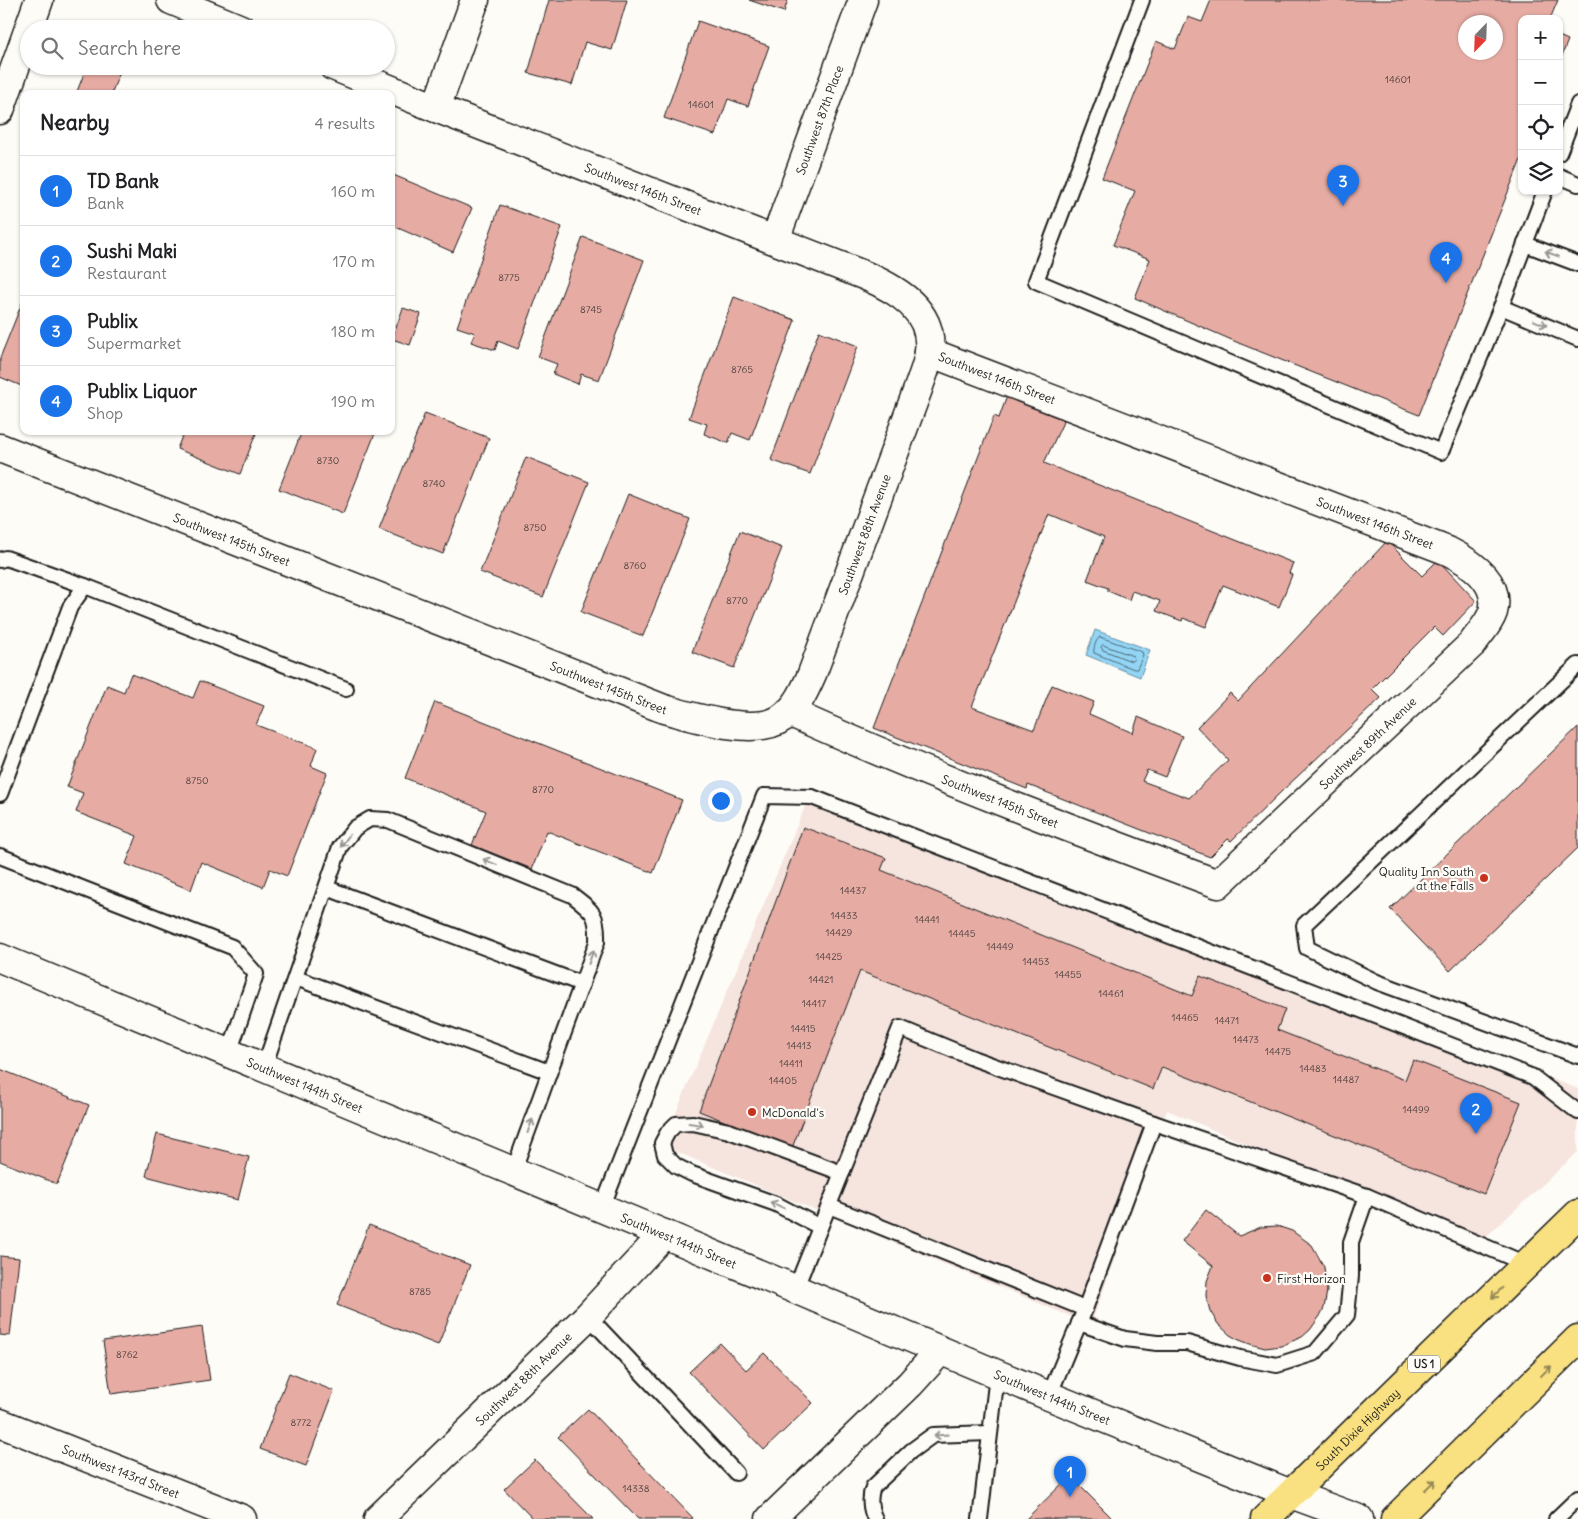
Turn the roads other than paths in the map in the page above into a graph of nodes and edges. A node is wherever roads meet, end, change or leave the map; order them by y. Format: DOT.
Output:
graph roads {
  1 [pos="39,0"];
  2 [pos="171,0"];
  3 [pos="475,0"];
  4 [pos="863,0"];
  5 [pos="1142,0"];
  6 [pos="32,20"];
  7 [pos="220,20"];
  8 [pos="20,54"];
  9 [pos="355,75"];
  10 [pos="392,90"];
  11 [pos="395,91"];
  12 [pos="1578,104"];
  13 [pos="436,108"];
  14 [pos="0,110"];
  15 [pos="1560,150"];
  16 [pos="1563,178"];
  17 [pos="1578,184"];
  18 [pos="1543,195"];
  19 [pos="775,240"];
  20 [pos="1525,244"];
  21 [pos="1578,264"];
  22 [pos="1501,308"];
  23 [pos="1578,339"];
  24 [pos="929,352"];
  25 [pos="0,448"];
  26 [pos="0,560"];
  27 [pos="84,586"];
  28 [pos="1492,590"];
  29 [pos="1578,665"];
  30 [pos="346,689"];
  31 [pos="789,712"];
  32 [pos="0,794"];
  33 [pos="0,856"];
  34 [pos="1218,884"];
  35 [pos="327,888"];
  36 [pos="0,958"];
  37 [pos="296,978"];
  38 [pos="582,984"];
  39 [pos="229,1053"];
  40 [pos="1578,1056"];
  41 [pos="264,1067"];
  42 [pos="549,1072"];
  43 [pos="1578,1112"];
  44 [pos="1154,1123"];
  45 [pos="513,1172"];
  46 [pos="842,1173"];
  47 [pos="1367,1196"];
  48 [pos="829,1206"];
  49 [pos="602,1208"];
  50 [pos="1578,1214"];
  51 [pos="820,1227"];
  52 [pos="664,1234"];
  53 [pos="1526,1264"];
  54 [pos="795,1290"];
  55 [pos="1085,1309"];
  56 [pos="588,1316"];
  57 [pos="1079,1323"];
  58 [pos="1578,1340"];
  59 [pos="940,1350"];
  60 [pos="997,1375"];
  61 [pos="1049,1396"];
  62 [pos="0,1423"];
  63 [pos="990,1433"];
  64 [pos="736,1473"];
  65 [pos="1291,1494"];
  66 [pos="1578,1498"];
  67 [pos="242,1519"];
  68 [pos="378,1519"];
  69 [pos="770,1519"];
  70 [pos="875,1519"];
  71 [pos="980,1519"];
  72 [pos="1265,1519"];
  73 [pos="1359,1519"];
  74 [pos="1395,1519"];
  75 [pos="1556,1519"];
  1 -- 6 [label="street"];
  2 -- 7 [label="street"];
  3 -- 13 [label="street"];
  4 -- 19 [label="street, Southwest 87th Place"];
  5 -- 22 [label="lane"];
  8 -- 14 [label="street"];
  9 -- 10 [label="street, Southwest 146th Street"];
  11 -- 13 [label="street, Southwest 146th Street"];
  12 -- 15 [label="lane"];
  13 -- 19 [label="street, Southwest 146th Street"];
  16 -- 17 [label="lane"];
  18 -- 20 [label="lane"];
  19 -- 24 [label="street, Southwest 146th Street"];
  21 -- 20 [label="lane, one-way"];
  20 -- 22 [label="lane"];
  22 -- 23 [label="lane, one-way"];
  24 -- 28 [label="street, Southwest 146th Street"];
  24 -- 31 [label="street, Southwest 88th Avenue"];
  25 -- 31 [label="street, Southwest 145th Street"];
  26 -- 27 [label="lane"];
  27 -- 30 [label="lane"];
  27 -- 32 [label="lane"];
  28 -- 34 [label="street, Southwest 89th Avenue"];
  29 -- 40 [label="lane"];
  31 -- 34 [label="street, Southwest 145th Street"];
  33 -- 39 [label="lane"];
  35 -- 37 [label="lane"];
  35 -- 38 [label="lane"];
  38 -- 35 [label="lane, one-way"];
  36 -- 39 [label="street, Southwest 144th Street"];
  37 -- 41 [label="lane"];
  37 -- 42 [label="lane"];
  38 -- 42 [label="lane"];
  39 -- 41 [label="street, Southwest 144th Street"];
  41 -- 45 [label="street, Southwest 144th Street"];
  45 -- 42 [label="lane, one-way"];
  43 -- 49 [label="lane"];
  44 -- 46 [label="lane"];
  44 -- 47 [label="lane"];
  44 -- 55 [label="lane"];
  45 -- 49 [label="street, Southwest 144th Street"];
  46 -- 48 [label="lane"];
  51 -- 46 [label="lane, one-way"];
  47 -- 53 [label="lane"];
  47 -- 57 [label="lane"];
  48 -- 51 [label="lane"];
  48 -- 55 [label="lane"];
  49 -- 52 [label="street, Southwest 144th Street"];
  50 -- 53 [label="highway, South Dixie Highway / US 1"];
  51 -- 54 [label="lane"];
  52 -- 54 [label="street, Southwest 144th Street"];
  52 -- 56 [label="street, Southwest 88th Avenue"];
  53 -- 65 [label="highway, South Dixie Highway / US 1, one-way"];
  54 -- 59 [label="street, Southwest 144th Street"];
  55 -- 57 [label="lane"];
  56 -- 64 [label="lane"];
  56 -- 68 [label="street, Southwest 88th Avenue"];
  57 -- 61 [label="lane"];
  74 -- 58 [label="highway, one-way"];
  59 -- 60 [label="street, Southwest 144th Street"];
  59 -- 69 [label="street"];
  60 -- 61 [label="street, Southwest 144th Street"];
  60 -- 63 [label="lane"];
  61 -- 65 [label="street, Southwest 144th Street"];
  62 -- 67 [label="street, Southwest 143rd Street"];
  63 -- 70 [label="lane, one-way"];
  63 -- 71 [label="lane"];
  65 -- 72 [label="highway, South Dixie Highway / US 1"];
  65 -- 73 [label="street, Southwest 144th Street"];
  66 -- 75 [label="lane"];
}
